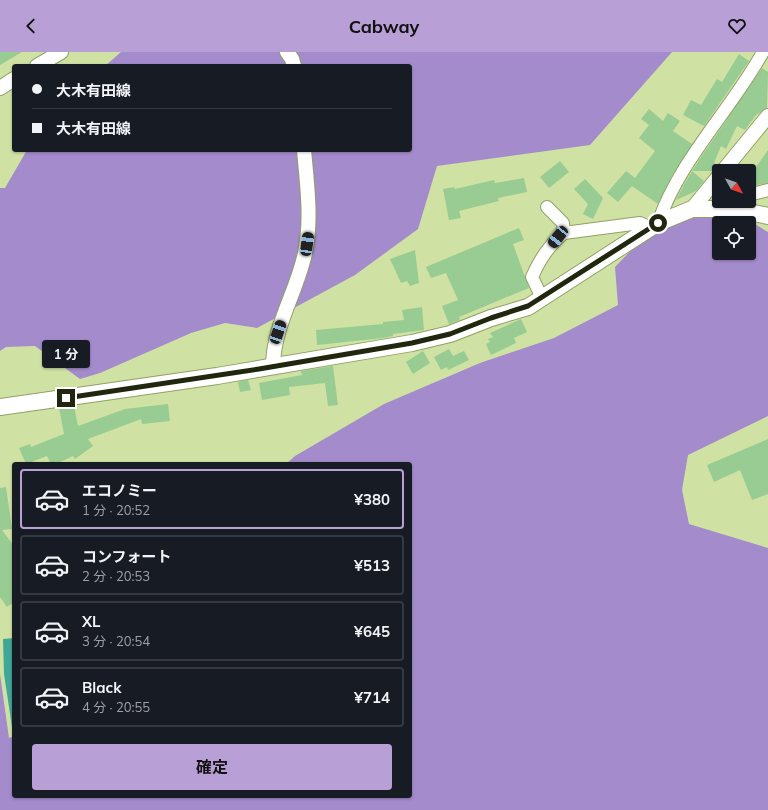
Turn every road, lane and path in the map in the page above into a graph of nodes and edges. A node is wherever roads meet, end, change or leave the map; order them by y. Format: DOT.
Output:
graph roads {
  1 [pos="61,52"];
  2 [pos="287,52"];
  3 [pos="763,52"];
  4 [pos="40,64"];
  5 [pos="294,64"];
  6 [pos="12,81"];
  7 [pos="0,88"];
  8 [pos="768,116"];
  9 [pos="304,152"];
  10 [pos="729,164"];
  11 [pos="712,185"];
  12 [pos="768,190"];
  13 [pos="756,193"];
  14 [pos="712,204"];
  15 [pos="547,207"];
  16 [pos="692,209"];
  17 [pos="768,216"];
  18 [pos="654,226"];
  19 [pos="564,233"];
  20 [pos="542,298"];
  21 [pos="273,367"];
  22 [pos="0,407"];
  1 -- 4 [label="street"];
  2 -- 5 [label="street"];
  3 -- 18 [label="street"];
  6 -- 7 [label="street"];
  8 -- 10 [label="street"];
  9 -- 21 [label="street"];
  11 -- 16 [label="street"];
  12 -- 13 [label="street"];
  14 -- 16 [label="street"];
  15 -- 19 [label="street"];
  16 -- 17 [label="main road"];
  16 -- 18 [label="main road"];
  18 -- 19 [label="street"];
  18 -- 20 [label="main road"];
  19 -- 20 [label="street"];
  20 -- 21 [label="main road"];
  21 -- 22 [label="main road"];
}
